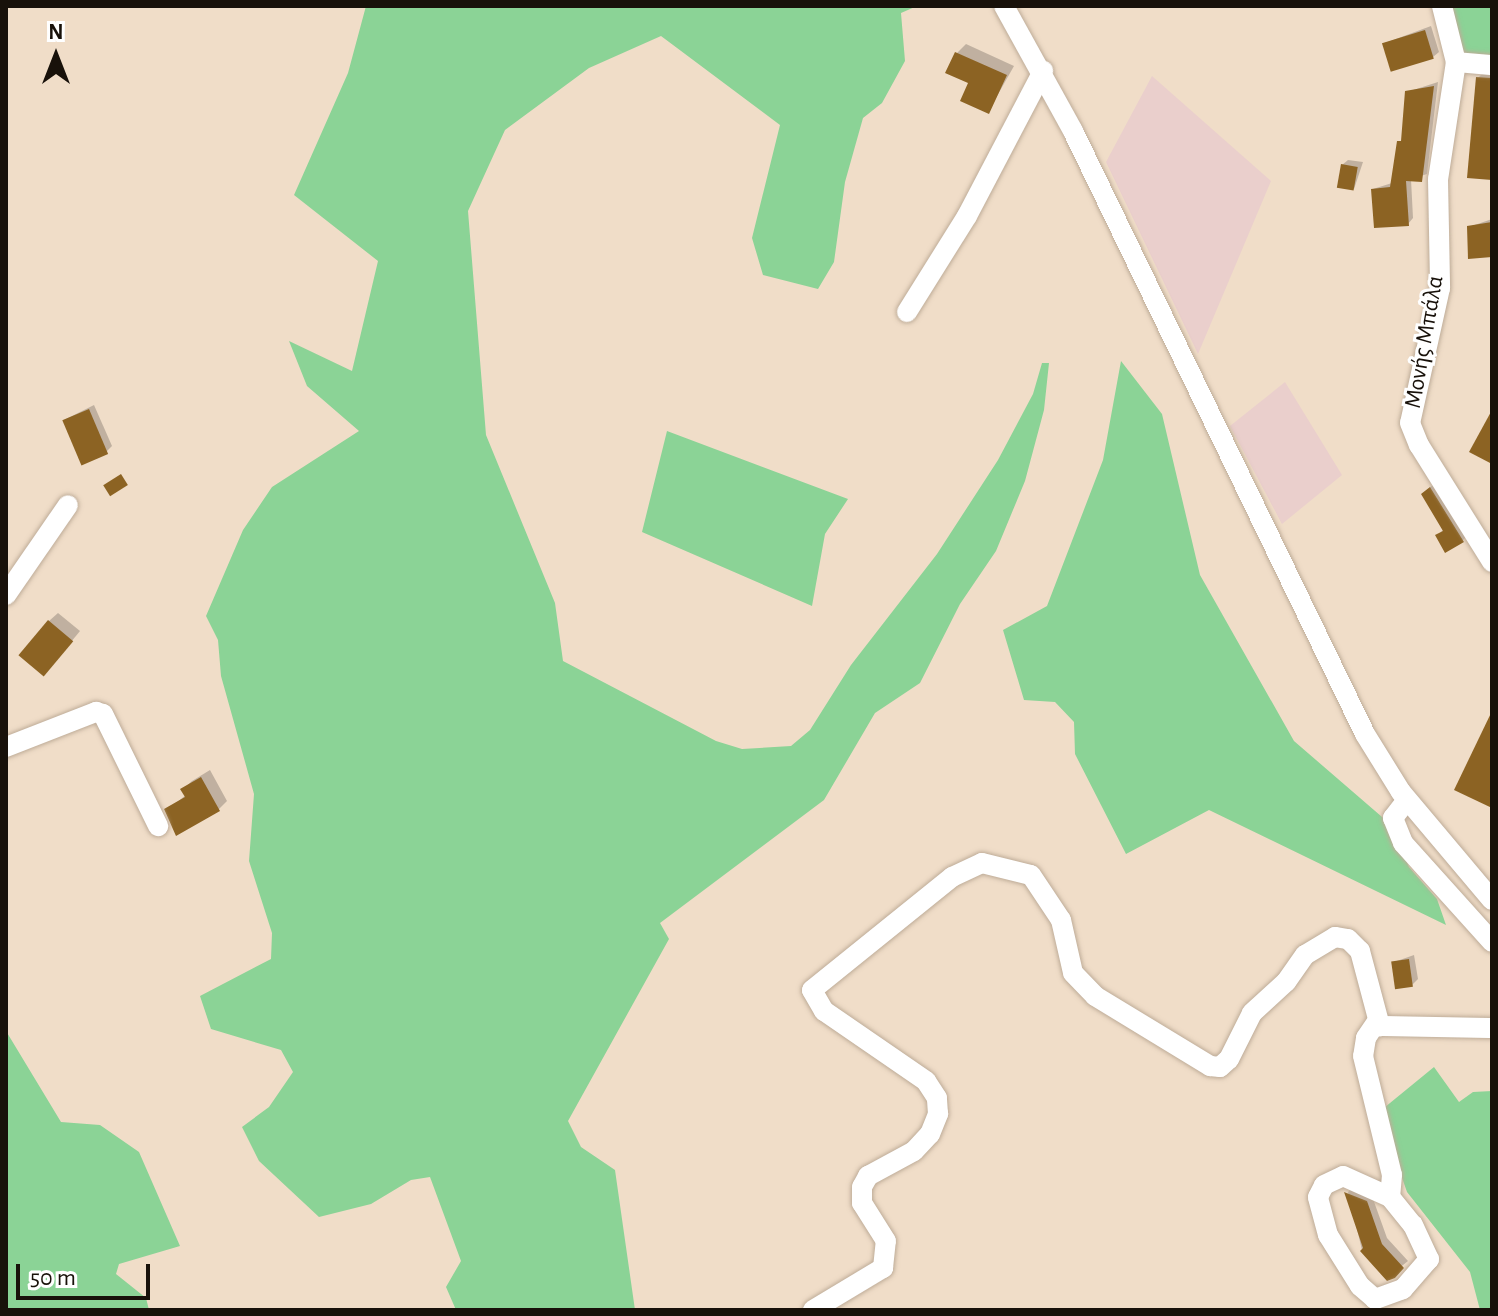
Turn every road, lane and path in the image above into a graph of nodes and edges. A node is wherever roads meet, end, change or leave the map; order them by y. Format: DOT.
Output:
graph roads {
  1 [pos="1004,6"];
  2 [pos="1442,6"];
  3 [pos="1456,62"];
  4 [pos="1492,65"];
  5 [pos="1043,71"];
  6 [pos="907,312"];
  7 [pos="68,505"];
  8 [pos="1492,562"];
  9 [pos="6,595"];
  10 [pos="6,747"];
  11 [pos="1407,800"];
  12 [pos="158,826"];
  13 [pos="1492,900"];
  14 [pos="1492,942"];
  15 [pos="1376,1023"];
  16 [pos="1492,1028"];
  17 [pos="1390,1197"];
  18 [pos="813,1310"];
  1 -- 5 [label="street"];
  2 -- 3 [label="street, Μονής Μπάλα"];
  3 -- 4 [label="street"];
  3 -- 8 [label="street, Μονής Μπάλα"];
  5 -- 6 [label="street"];
  5 -- 11 [label="street"];
  7 -- 9 [label="street"];
  10 -- 12 [label="street"];
  11 -- 13 [label="street"];
  11 -- 14 [label="street"];
  15 -- 16 [label="street"];
  15 -- 17 [label="street"];
  15 -- 18 [label="street"];
  17 -- 17 [label="street"];
}
